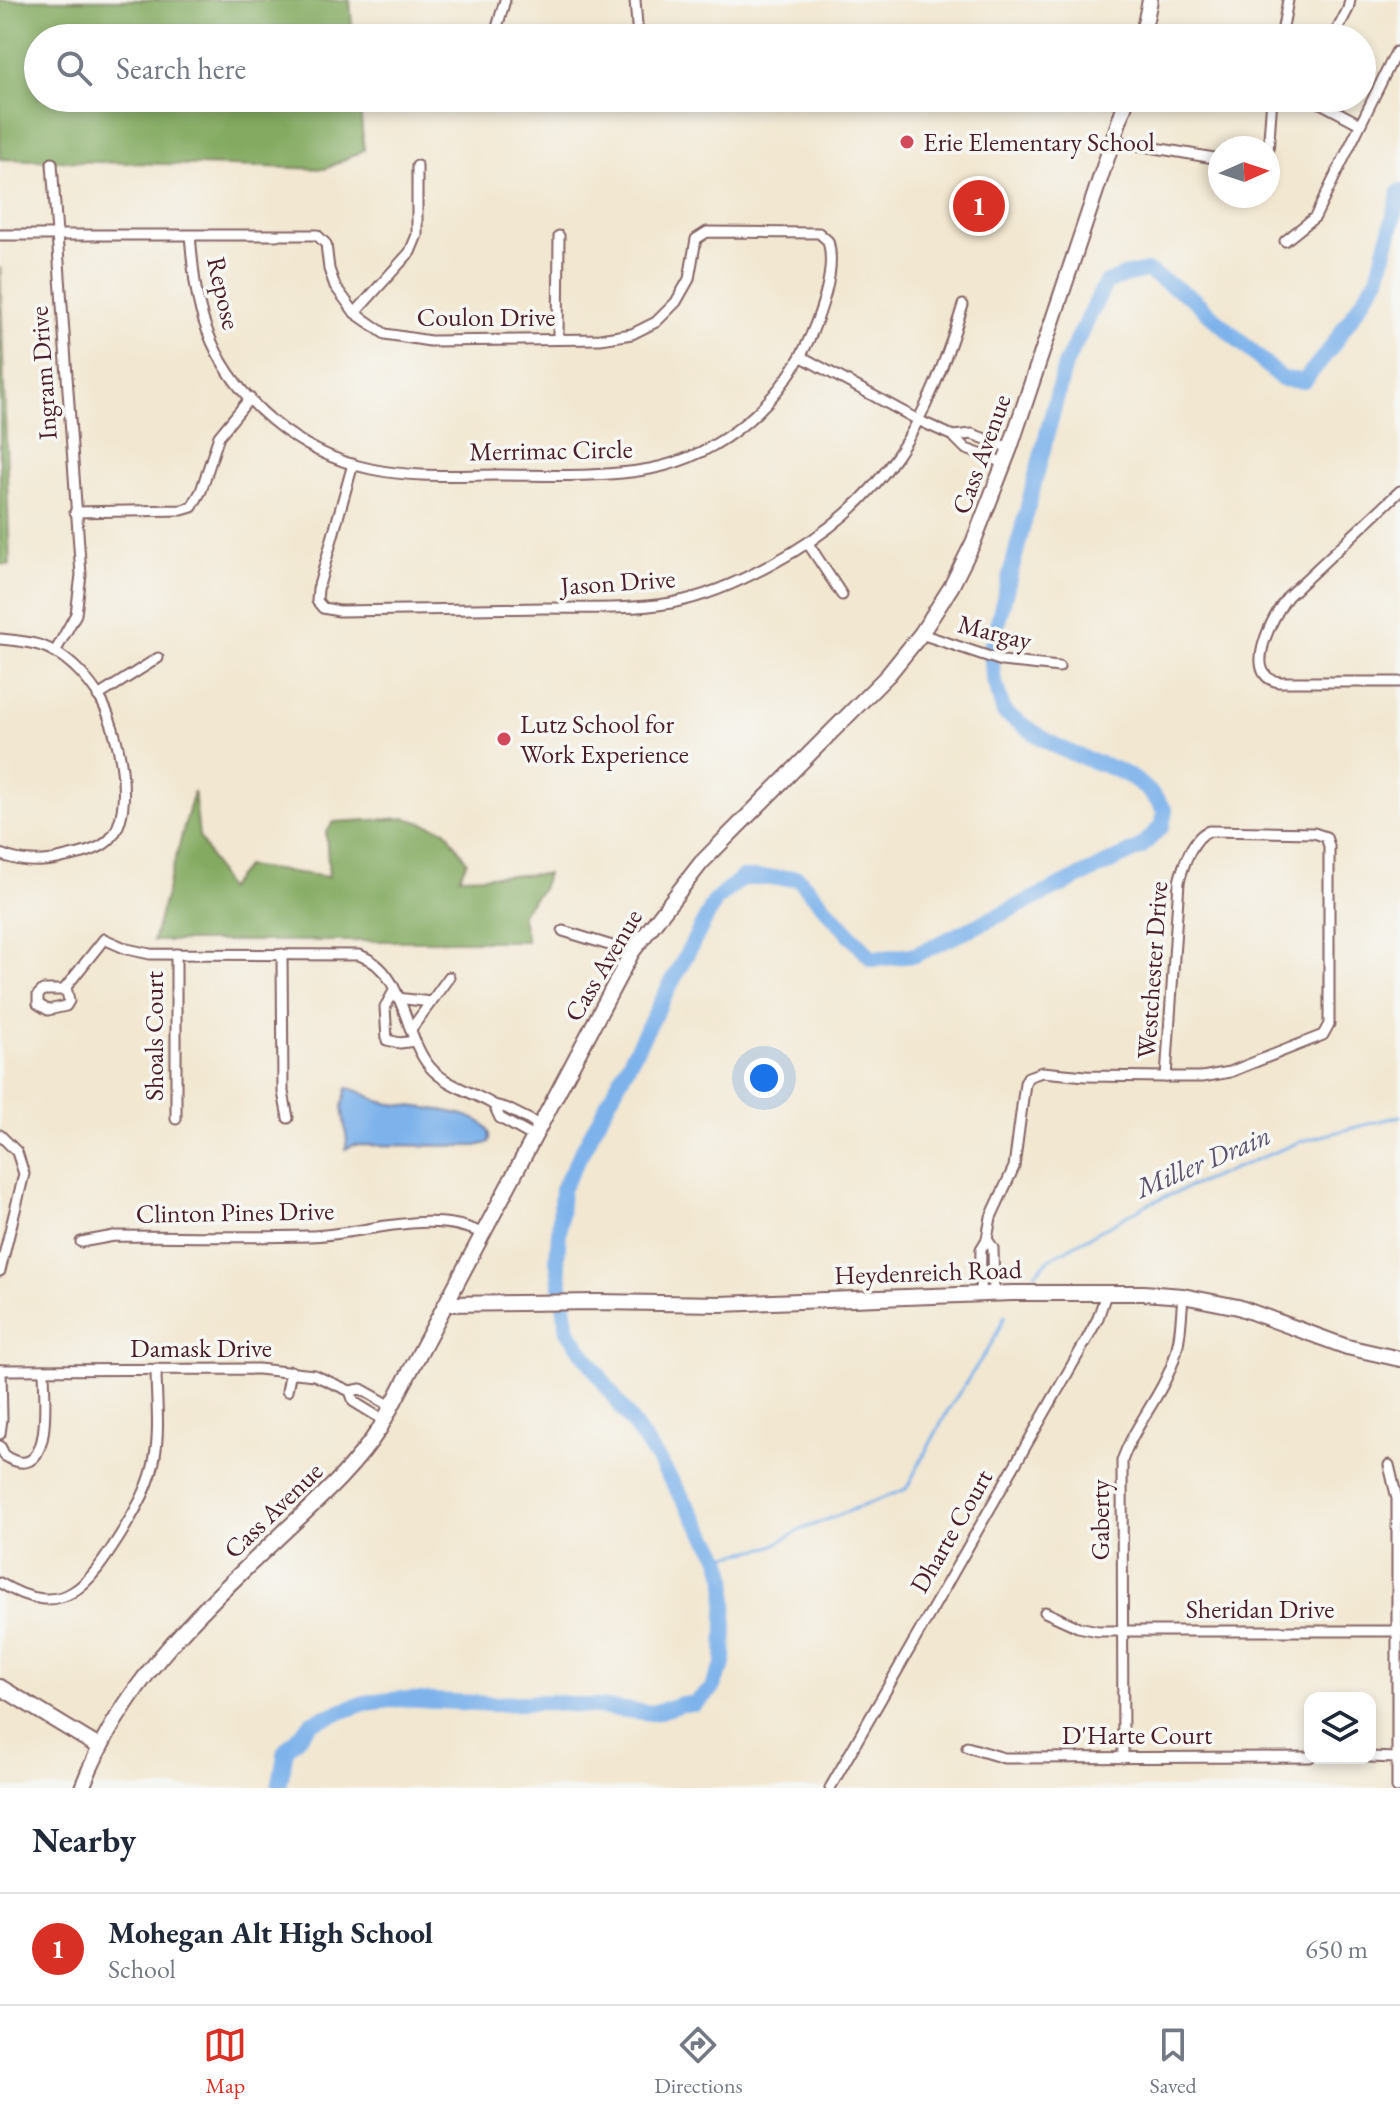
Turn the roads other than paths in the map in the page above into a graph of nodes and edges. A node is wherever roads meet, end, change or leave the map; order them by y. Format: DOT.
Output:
graph roads {
  1 [pos="505,0"];
  2 [pos="635,0"];
  3 [pos="1150,0"];
  4 [pos="1288,0"];
  5 [pos="1350,0"];
  6 [pos="498,24"];
  7 [pos="637,24"];
  8 [pos="1145,24"];
  9 [pos="1284,24"];
  10 [pos="1340,24"];
  11 [pos="1396,52"];
  12 [pos="1376,92"];
  13 [pos="1123,112"];
  14 [pos="1271,112"];
  15 [pos="1337,112"];
  16 [pos="1366,112"];
  17 [pos="1360,124"];
  18 [pos="1269,136"];
  19 [pos="1114,141"];
  20 [pos="1208,157"];
  21 [pos="52,163"];
  22 [pos="417,166"];
  23 [pos="56,234"];
  24 [pos="0,235"];
  25 [pos="190,235"];
  26 [pos="559,236"];
  27 [pos="824,236"];
  28 [pos="1285,241"];
  29 [pos="963,305"];
  30 [pos="355,313"];
  31 [pos="558,339"];
  32 [pos="802,357"];
  33 [pos="250,398"];
  34 [pos="920,421"];
  35 [pos="953,436"];
  36 [pos="1008,456"];
  37 [pos="353,464"];
  38 [pos="1400,491"];
  39 [pos="75,512"];
  40 [pos="809,545"];
  41 [pos="842,595"];
  42 [pos="921,634"];
  43 [pos="0,639"];
  44 [pos="55,652"];
  45 [pos="158,658"];
  46 [pos="1059,667"];
  47 [pos="1400,682"];
  48 [pos="98,696"];
  49 [pos="0,854"];
  50 [pos="563,931"];
  51 [pos="632,952"];
  52 [pos="176,954"];
  53 [pos="282,954"];
  54 [pos="449,977"];
  55 [pos="66,990"];
  56 [pos="396,995"];
  57 [pos="431,1002"];
  58 [pos="411,1029"];
  59 [pos="415,1041"];
  60 [pos="1166,1077"];
  61 [pos="288,1118"];
  62 [pos="176,1119"];
  63 [pos="537,1131"];
  64 [pos="0,1135"];
  65 [pos="483,1234"];
  66 [pos="987,1239"];
  67 [pos="81,1242"];
  68 [pos="2,1252"];
  69 [pos="994,1266"];
  70 [pos="981,1267"];
  71 [pos="0,1271"];
  72 [pos="987,1294"];
  73 [pos="1106,1294"];
  74 [pos="1183,1296"];
  75 [pos="447,1304"];
  76 [pos="1400,1359"];
  77 [pos="156,1369"];
  78 [pos="1,1370"];
  79 [pos="44,1370"];
  80 [pos="291,1371"];
  81 [pos="287,1391"];
  82 [pos="350,1391"];
  83 [pos="393,1407"];
  84 [pos="385,1421"];
  85 [pos="0,1434"];
  86 [pos="0,1446"];
  87 [pos="1389,1465"];
  88 [pos="0,1583"];
  89 [pos="1045,1612"];
  90 [pos="1122,1631"];
  91 [pos="1398,1631"];
  92 [pos="0,1687"];
  93 [pos="99,1747"];
  94 [pos="967,1747"];
  95 [pos="1304,1757"];
  96 [pos="1376,1757"];
  97 [pos="1123,1758"];
  98 [pos="1396,1758"];
  99 [pos="82,1788"];
  100 [pos="830,1788"];
  101 [pos="1397,1788"];
  1 -- 6 [label="street"];
  2 -- 7 [label="street"];
  3 -- 8 [label="main road"];
  4 -- 9 [label="street"];
  5 -- 10 [label="street"];
  11 -- 12 [label="street"];
  13 -- 19 [label="main road, Cass Avenue"];
  14 -- 18 [label="street"];
  15 -- 17 [label="street"];
  16 -- 17 [label="street"];
  17 -- 28 [label="street"];
  19 -- 20 [label="street"];
  19 -- 36 [label="main road, Cass Avenue"];
  21 -- 23 [label="street, Ingram Drive"];
  22 -- 30 [label="street"];
  23 -- 24 [label="street, Coulon Drive"];
  23 -- 25 [label="street, Coulon Drive"];
  23 -- 39 [label="street, Ingram Drive"];
  25 -- 30 [label="street, Coulon Drive"];
  25 -- 33 [label="street, Repose"];
  26 -- 31 [label="street"];
  27 -- 31 [label="street, Coulon Drive"];
  27 -- 32 [label="street, Merrimac Circle"];
  29 -- 34 [label="street, Jason Drive"];
  30 -- 31 [label="street, Coulon Drive"];
  32 -- 34 [label="street"];
  32 -- 37 [label="street, Merrimac Circle"];
  33 -- 37 [label="street, Merrimac Circle"];
  33 -- 39 [label="street"];
  34 -- 35 [label="street"];
  34 -- 40 [label="street, Jason Drive"];
  35 -- 36 [label="street"];
  35 -- 36 [label="street"];
  36 -- 42 [label="main road, Cass Avenue"];
  37 -- 40 [label="street, Jason Drive"];
  38 -- 47 [label="street"];
  39 -- 44 [label="street, Ingram Drive"];
  40 -- 41 [label="street"];
  42 -- 46 [label="street, Margay"];
  42 -- 51 [label="main road, Cass Avenue"];
  43 -- 44 [label="street"];
  44 -- 48 [label="street"];
  45 -- 48 [label="street"];
  48 -- 49 [label="street"];
  50 -- 51 [label="street"];
  51 -- 63 [label="main road, Cass Avenue"];
  52 -- 53 [label="street"];
  52 -- 55 [label="street"];
  52 -- 62 [label="street, Shoals Court"];
  53 -- 56 [label="street"];
  53 -- 61 [label="street"];
  54 -- 57 [label="street"];
  56 -- 57 [label="street"];
  56 -- 58 [label="street"];
  56 -- 59 [label="street"];
  57 -- 58 [label="street"];
  58 -- 59 [label="street"];
  59 -- 63 [label="street"];
  60 -- 60 [label="street, Westchester Drive"];
  60 -- 66 [label="street, Westchester Drive"];
  63 -- 65 [label="main road, Cass Avenue"];
  64 -- 68 [label="street"];
  65 -- 67 [label="street, Clinton Pines Drive"];
  65 -- 75 [label="main road, Cass Avenue"];
  66 -- 69 [label="street"];
  66 -- 70 [label="street, Westchester Drive"];
  68 -- 71 [label="street"];
  69 -- 70 [label="street"];
  69 -- 72 [label="street"];
  70 -- 72 [label="street, Westchester Drive"];
  72 -- 73 [label="main road, Heydenreich Road"];
  72 -- 75 [label="main road, Heydenreich Road"];
  73 -- 74 [label="main road, Heydenreich Road"];
  73 -- 100 [label="street, Dharte Court"];
  74 -- 76 [label="main road, Heydenreich Road"];
  74 -- 90 [label="street, Gaberty"];
  75 -- 83 [label="main road, Cass Avenue"];
  77 -- 79 [label="street, Damask Drive"];
  77 -- 80 [label="street, Damask Drive"];
  77 -- 88 [label="street"];
  78 -- 79 [label="street, Damask Drive"];
  78 -- 85 [label="street"];
  79 -- 86 [label="street"];
  80 -- 81 [label="street"];
  80 -- 82 [label="street, Damask Drive"];
  82 -- 83 [label="street, Damask Drive"];
  82 -- 84 [label="street"];
  83 -- 84 [label="main road, Cass Avenue"];
  84 -- 93 [label="main road, Cass Avenue"];
  87 -- 91 [label="street"];
  89 -- 90 [label="street, Sheridan Drive"];
  90 -- 91 [label="street, Sheridan Drive"];
  90 -- 97 [label="street, Gaberty"];
  91 -- 98 [label="street"];
  92 -- 93 [label="main road"];
  93 -- 99 [label="main road, Cass Avenue"];
  94 -- 97 [label="street, D'Harte Court"];
  95 -- 97 [label="street, D'Harte Court"];
  96 -- 98 [label="street"];
  98 -- 101 [label="street"];
}
